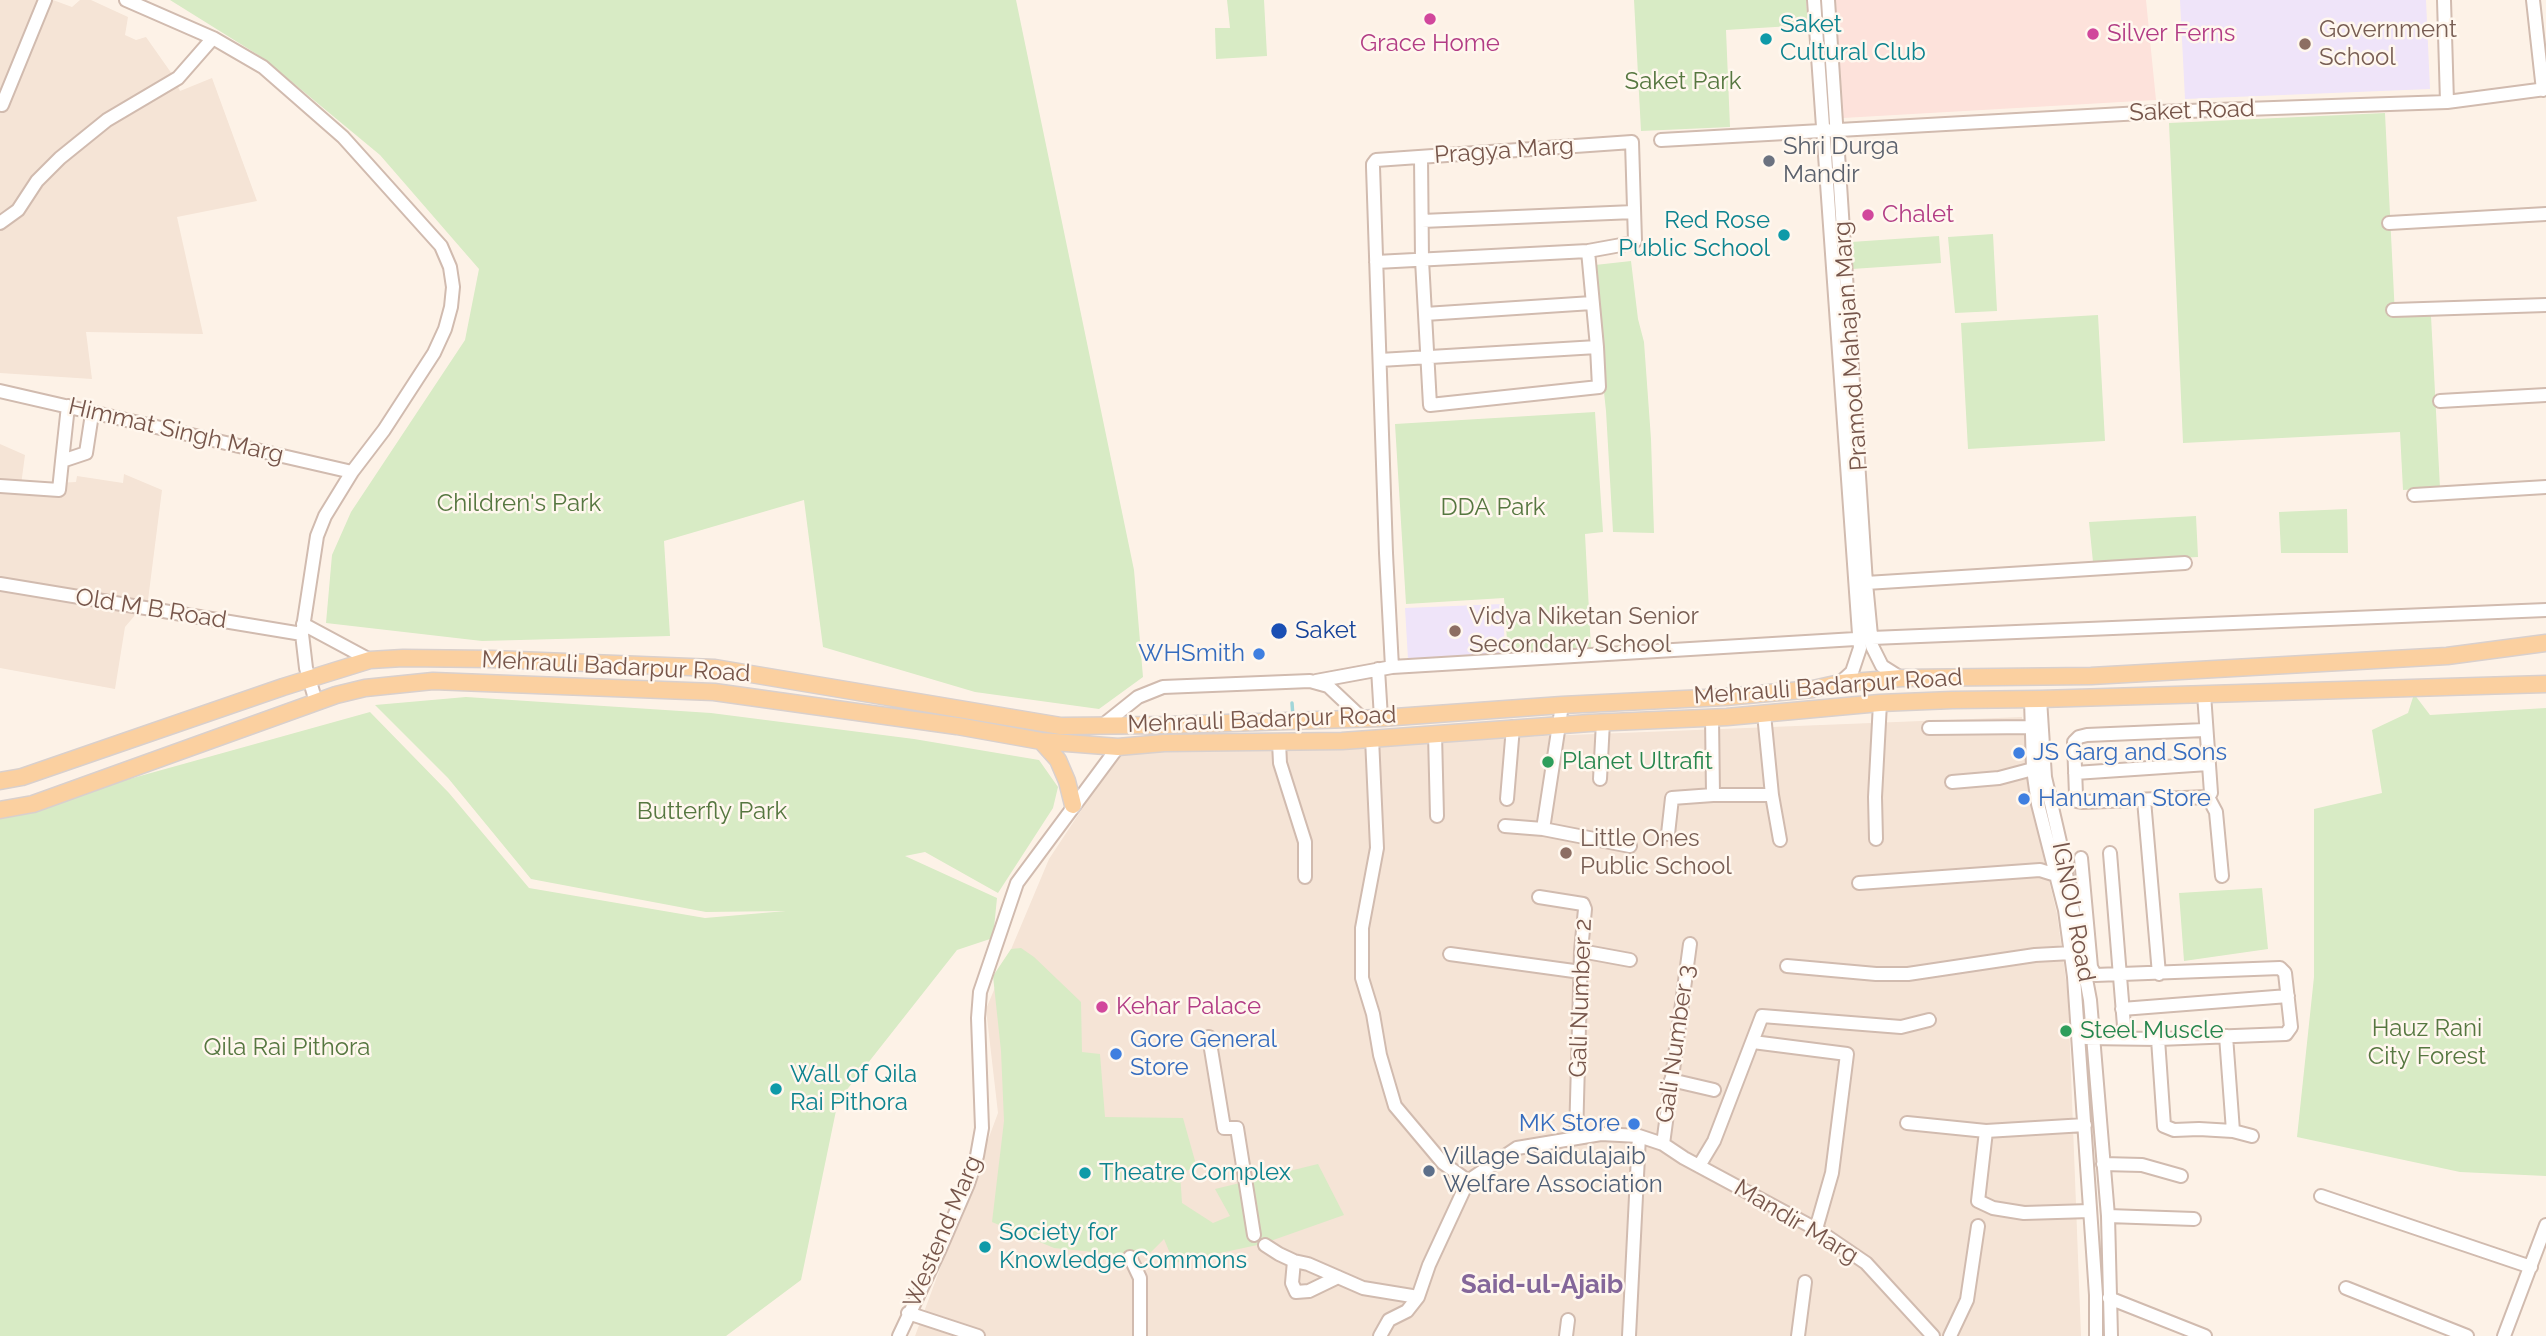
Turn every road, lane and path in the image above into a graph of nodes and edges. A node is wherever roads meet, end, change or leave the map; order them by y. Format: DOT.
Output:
graph roads {
  1 [pos="45,0"];
  2 [pos="126,0"];
  3 [pos="1814,0"];
  4 [pos="1828,0"];
  5 [pos="2444,0"];
  6 [pos="2533,0"];
  7 [pos="213,38"];
  8 [pos="2544,89"];
  9 [pos="2447,102"];
  10 [pos="2,105"];
  11 [pos="1831,130"];
  12 [pos="1661,140"];
  13 [pos="1421,157"];
  14 [pos="1634,212"];
  15 [pos="2546,214"];
  16 [pos="1422,221"];
  17 [pos="0,223"];
  18 [pos="2389,223"];
  19 [pos="1588,251"];
  20 [pos="1422,260"];
  21 [pos="1376,262"];
  22 [pos="1592,303"];
  23 [pos="2546,305"];
  24 [pos="2393,310"];
  25 [pos="1425,314"];
  26 [pos="1597,347"];
  27 [pos="1427,358"];
  28 [pos="1380,360"];
  29 [pos="0,391"];
  30 [pos="2546,395"];
  31 [pos="2440,401"];
  32 [pos="68,406"];
  33 [pos="92,414"];
  34 [pos="62,461"];
  35 [pos="352,472"];
  36 [pos="0,486"];
  37 [pos="2546,487"];
  38 [pos="2414,495"];
  39 [pos="1854,496"];
  40 [pos="2185,563"];
  41 [pos="1866,583"];
  42 [pos="0,584"];
  43 [pos="2546,610"];
  44 [pos="303,629"];
  45 [pos="1866,639"];
  46 [pos="2546,643"];
  47 [pos="2546,651"];
  48 [pos="2447,656"];
  49 [pos="370,660"];
  50 [pos="1385,668"];
  51 [pos="2546,676"];
  52 [pos="1902,678"];
  53 [pos="310,680"];
  54 [pos="1316,681"];
  55 [pos="1840,684"];
  56 [pos="2546,684"];
  57 [pos="2481,685"];
  58 [pos="2204,694"];
  59 [pos="2036,699"];
  60 [pos="316,702"];
  61 [pos="1880,703"];
  62 [pos="1562,705"];
  63 [pos="1764,714"];
  64 [pos="1381,718"];
  65 [pos="1712,718"];
  66 [pos="1363,719"];
  67 [pos="1603,722"];
  68 [pos="1103,725"];
  69 [pos="1561,725"];
  70 [pos="1513,727"];
  71 [pos="2032,727"];
  72 [pos="1929,728"];
  73 [pos="2205,730"];
  74 [pos="1435,734"];
  75 [pos="1372,738"];
  76 [pos="1041,741"];
  77 [pos="1279,742"];
  78 [pos="1118,747"];
  79 [pos="2208,764"];
  80 [pos="2033,769"];
  81 [pos="2075,773"];
  82 [pos="1600,779"];
  83 [pos="0,781"];
  84 [pos="1952,782"];
  85 [pos="1713,795"];
  86 [pos="1772,795"];
  87 [pos="2208,797"];
  88 [pos="1507,799"];
  89 [pos="2144,800"];
  90 [pos="1073,806"];
  91 [pos="0,810"];
  92 [pos="1437,816"];
  93 [pos="1505,826"];
  94 [pos="1543,828"];
  95 [pos="1668,834"];
  96 [pos="1876,839"];
  97 [pos="1780,840"];
  98 [pos="1630,846"];
  99 [pos="2110,853"];
  100 [pos="2081,858"];
  101 [pos="2056,875"];
  102 [pos="2222,876"];
  103 [pos="1305,877"];
  104 [pos="1859,883"];
  105 [pos="1539,897"];
  106 [pos="1690,944"];
  107 [pos="1581,951"];
  108 [pos="2072,953"];
  109 [pos="1450,954"];
  110 [pos="1630,960"];
  111 [pos="1787,966"];
  112 [pos="1581,972"];
  113 [pos="2159,974"];
  114 [pos="2120,975"];
  115 [pos="2288,996"];
  116 [pos="2122,1009"];
  117 [pos="1929,1020"];
  118 [pos="1209,1037"];
  119 [pos="2226,1037"];
  120 [pos="2079,1038"];
  121 [pos="2094,1038"];
  122 [pos="2125,1038"];
  123 [pos="2158,1039"];
  124 [pos="1753,1042"];
  125 [pos="1671,1080"];
  126 [pos="1714,1090"];
  127 [pos="1908,1123"];
  128 [pos="2085,1125"];
  129 [pos="1986,1131"];
  130 [pos="2233,1131"];
  131 [pos="1639,1136"];
  132 [pos="2252,1136"];
  133 [pos="1576,1138"];
  134 [pos="1663,1144"];
  135 [pos="2104,1164"];
  136 [pos="1699,1166"];
  137 [pos="2181,1176"];
  138 [pos="1468,1181"];
  139 [pos="2321,1196"];
  140 [pos="2090,1211"];
  141 [pos="2108,1216"];
  142 [pos="2194,1219"];
  143 [pos="2546,1224"];
  144 [pos="1978,1226"];
  145 [pos="1816,1229"];
  146 [pos="1254,1235"];
  147 [pos="1265,1245"];
  148 [pos="2542,1251"];
  149 [pos="1130,1257"];
  150 [pos="1294,1261"];
  151 [pos="2531,1268"];
  152 [pos="1338,1277"];
  153 [pos="1805,1282"];
  154 [pos="2346,1289"];
  155 [pos="1418,1297"];
  156 [pos="2109,1298"];
  157 [pos="908,1313"];
  158 [pos="1568,1320"];
  159 [pos="2113,1335"];
  160 [pos="899,1336"];
  161 [pos="978,1336"];
  162 [pos="1140,1336"];
  163 [pos="1380,1336"];
  164 [pos="1566,1336"];
  165 [pos="1629,1336"];
  166 [pos="1798,1336"];
  167 [pos="1933,1336"];
  168 [pos="1950,1336"];
  169 [pos="2096,1336"];
  170 [pos="2205,1336"];
  171 [pos="2467,1336"];
  172 [pos="2504,1336"];
  1 -- 10 [label="street"];
  2 -- 7 [label="street"];
  3 -- 11 [label="street, Pramod Mahajan Marg"];
  4 -- 11 [label="street, Pramod Mahajan Marg"];
  5 -- 9 [label="street"];
  6 -- 8 [label="street"];
  7 -- 17 [label="street"];
  7 -- 35 [label="street"];
  8 -- 9 [label="street, Saket Road"];
  9 -- 11 [label="street, Saket Road"];
  11 -- 12 [label="street"];
  11 -- 39 [label="street, Pramod Mahajan Marg"];
  13 -- 14 [label="street, Pragya Marg"];
  13 -- 16 [label="street"];
  13 -- 21 [label="street, Pragya Marg"];
  14 -- 16 [label="street"];
  14 -- 19 [label="street"];
  15 -- 18 [label="street"];
  16 -- 20 [label="street"];
  19 -- 20 [label="street"];
  19 -- 22 [label="street"];
  20 -- 21 [label="street"];
  20 -- 25 [label="street"];
  21 -- 28 [label="street"];
  22 -- 25 [label="street"];
  22 -- 26 [label="street"];
  23 -- 24 [label="street"];
  25 -- 27 [label="street"];
  26 -- 27 [label="street"];
  26 -- 27 [label="street"];
  27 -- 28 [label="street"];
  28 -- 50 [label="street"];
  29 -- 32 [label="street, Himmat Singh Marg"];
  30 -- 31 [label="street"];
  32 -- 33 [label="street, Himmat Singh Marg"];
  32 -- 34 [label="street"];
  33 -- 34 [label="street"];
  33 -- 35 [label="street, Himmat Singh Marg"];
  34 -- 36 [label="street"];
  35 -- 44 [label="street"];
  37 -- 38 [label="street"];
  39 -- 41 [label="street, Pramod Mahajan Marg"];
  39 -- 45 [label="street, Pramod Mahajan Marg"];
  40 -- 41 [label="street"];
  41 -- 45 [label="street, Pramod Mahajan Marg"];
  42 -- 44 [label="street, Old M B Road"];
  43 -- 45 [label="street"];
  44 -- 49 [label="street, Old M B Road"];
  44 -- 53 [label="street"];
  45 -- 50 [label="street"];
  45 -- 52 [label="street, Pramod Mahajan Marg"];
  45 -- 55 [label="street, Pramod Mahajan Marg"];
  46 -- 48 [label="main road, Mehrauli Badarpur Road"];
  47 -- 48 [label="main road"];
  48 -- 52 [label="main road, Mehrauli Badarpur Road"];
  49 -- 53 [label="main road, Mehrauli Badarpur Road"];
  49 -- 68 [label="main road, Mehrauli Badarpur Road"];
  50 -- 54 [label="street"];
  50 -- 64 [label="street"];
  51 -- 57 [label="main road"];
  52 -- 55 [label="main road, Mehrauli Badarpur Road"];
  53 -- 60 [label="street"];
  53 -- 83 [label="main road, Mehrauli Badarpur Road"];
  54 -- 66 [label="street"];
  54 -- 68 [label="street"];
  55 -- 62 [label="main road, Mehrauli Badarpur Road"];
  56 -- 57 [label="main road"];
  57 -- 58 [label="main road, Mehrauli Badarpur Road"];
  58 -- 59 [label="main road, Mehrauli Badarpur Road"];
  58 -- 73 [label="street"];
  59 -- 61 [label="main road, Mehrauli Badarpur Road"];
  59 -- 71 [label="street, IGNOU Road"];
  59 -- 121 [label="street, IGNOU Road"];
  60 -- 76 [label="main road, Mehrauli Badarpur Road"];
  60 -- 91 [label="main road, Mehrauli Badarpur Road"];
  61 -- 63 [label="main road, Mehrauli Badarpur Road"];
  61 -- 96 [label="street"];
  62 -- 64 [label="main road, Mehrauli Badarpur Road"];
  62 -- 69 [label="street"];
  63 -- 65 [label="main road, Mehrauli Badarpur Road"];
  63 -- 86 [label="street"];
  64 -- 66 [label="main road, Mehrauli Badarpur Road"];
  65 -- 67 [label="main road, Mehrauli Badarpur Road"];
  65 -- 85 [label="street"];
  66 -- 68 [label="main road, Mehrauli Badarpur Road"];
  67 -- 69 [label="main road, Mehrauli Badarpur Road"];
  67 -- 82 [label="street"];
  69 -- 70 [label="main road, Mehrauli Badarpur Road"];
  69 -- 94 [label="street"];
  70 -- 74 [label="main road, Mehrauli Badarpur Road"];
  70 -- 88 [label="street"];
  71 -- 72 [label="street"];
  71 -- 80 [label="street, IGNOU Road"];
  73 -- 79 [label="street"];
  73 -- 81 [label="street"];
  74 -- 75 [label="main road, Mehrauli Badarpur Road"];
  74 -- 92 [label="street"];
  75 -- 77 [label="main road, Mehrauli Badarpur Road"];
  75 -- 138 [label="street"];
  76 -- 78 [label="main road, Mehrauli Badarpur Road"];
  76 -- 90 [label="main road"];
  77 -- 78 [label="main road, Mehrauli Badarpur Road"];
  77 -- 103 [label="street"];
  78 -- 90 [label="street, Westend Marg"];
  79 -- 81 [label="street"];
  79 -- 87 [label="street"];
  80 -- 84 [label="street"];
  80 -- 101 [label="street, IGNOU Road"];
  81 -- 89 [label="street"];
  85 -- 86 [label="street"];
  85 -- 95 [label="street"];
  86 -- 97 [label="street"];
  87 -- 89 [label="street"];
  87 -- 102 [label="street"];
  89 -- 113 [label="street"];
  90 -- 157 [label="street, Westend Marg"];
  93 -- 94 [label="street"];
  94 -- 98 [label="street"];
  99 -- 114 [label="street"];
  100 -- 114 [label="street"];
  101 -- 104 [label="street"];
  101 -- 108 [label="street, IGNOU Road"];
  105 -- 107 [label="street, Gali Number 2"];
  106 -- 125 [label="street, Gali Number 3"];
  107 -- 110 [label="street"];
  107 -- 112 [label="street, Gali Number 2"];
  108 -- 111 [label="street"];
  108 -- 120 [label="street, IGNOU Road"];
  109 -- 112 [label="street"];
  112 -- 133 [label="street, Gali Number 2"];
  113 -- 114 [label="street"];
  113 -- 115 [label="street"];
  114 -- 116 [label="street"];
  115 -- 116 [label="street"];
  115 -- 119 [label="street"];
  116 -- 122 [label="street"];
  117 -- 124 [label="street"];
  118 -- 146 [label="street"];
  119 -- 123 [label="street"];
  119 -- 130 [label="street"];
  120 -- 121 [label="street"];
  120 -- 128 [label="street, IGNOU Road"];
  121 -- 122 [label="street"];
  121 -- 135 [label="street, IGNOU Road"];
  122 -- 123 [label="street"];
  123 -- 130 [label="street"];
  124 -- 136 [label="street"];
  124 -- 145 [label="street"];
  125 -- 126 [label="street"];
  125 -- 134 [label="street, Gali Number 3"];
  127 -- 129 [label="street"];
  128 -- 129 [label="street"];
  128 -- 140 [label="street, IGNOU Road"];
  129 -- 140 [label="street"];
  130 -- 132 [label="street"];
  131 -- 133 [label="street, Mandir Marg"];
  131 -- 134 [label="street, Mandir Marg"];
  131 -- 165 [label="street"];
  133 -- 138 [label="street, Mandir Marg"];
  134 -- 136 [label="street, Mandir Marg"];
  135 -- 137 [label="street"];
  135 -- 141 [label="street, IGNOU Road"];
  136 -- 145 [label="street, Mandir Marg"];
  138 -- 155 [label="street"];
  139 -- 151 [label="street"];
  140 -- 169 [label="street, IGNOU Road"];
  141 -- 142 [label="street"];
  141 -- 156 [label="street, IGNOU Road"];
  143 -- 148 [label="street"];
  144 -- 168 [label="street"];
  145 -- 167 [label="street, Mandir Marg"];
  147 -- 150 [label="street"];
  148 -- 151 [label="street"];
  149 -- 162 [label="street"];
  150 -- 152 [label="street"];
  150 -- 152 [label="street"];
  151 -- 172 [label="street"];
  152 -- 155 [label="street"];
  153 -- 166 [label="street"];
  154 -- 171 [label="street"];
  155 -- 163 [label="street"];
  156 -- 159 [label="street, IGNOU Road"];
  156 -- 170 [label="street"];
  157 -- 160 [label="street, Westend Marg"];
  157 -- 161 [label="street"];
  158 -- 164 [label="street"];
}
